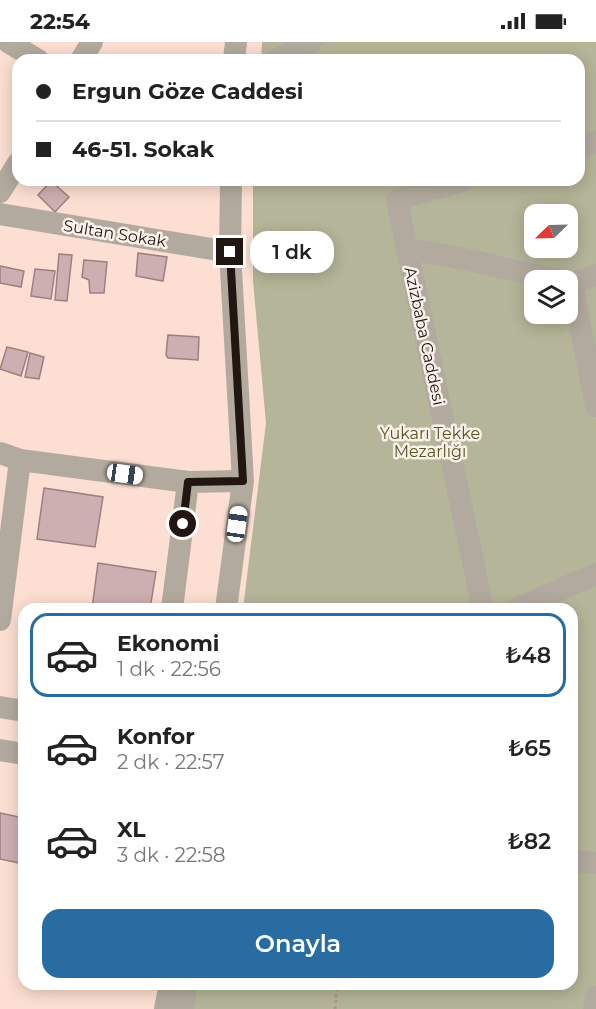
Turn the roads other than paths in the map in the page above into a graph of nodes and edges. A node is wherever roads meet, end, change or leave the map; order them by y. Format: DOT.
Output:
graph roads {
  1 [pos="8,42"];
  2 [pos="310,42"];
  3 [pos="28,54"];
  4 [pos="287,54"];
  5 [pos="12,173"];
  6 [pos="231,186"];
  7 [pos="445,186"];
  8 [pos="0,192"];
  9 [pos="0,214"];
  10 [pos="407,249"];
  11 [pos="230,252"];
  12 [pos="524,273"];
  13 [pos="596,275"];
  14 [pos="578,279"];
  15 [pos="576,324"];
  16 [pos="596,406"];
  17 [pos="10,457"];
  18 [pos="243,481"];
  19 [pos="188,482"];
  20 [pos="596,574"];
  21 [pos="173,603"];
  22 [pos="227,603"];
  23 [pos="482,603"];
  24 [pos="529,603"];
  25 [pos="0,620"];
  26 [pos="0,706"];
  27 [pos="18,710"];
  28 [pos="0,750"];
  29 [pos="18,753"];
  30 [pos="578,862"];
  31 [pos="596,863"];
  32 [pos="169,990"];
  33 [pos="185,990"];
  34 [pos="596,997"];
  35 [pos="165,1009"];
  36 [pos="183,1009"];
  37 [pos="594,1009"];
  1 -- 3 [label="street"];
  2 -- 4 [label="street"];
  5 -- 8 [label="street"];
  6 -- 11 [label="street"];
  7 -- 10 [label="street"];
  9 -- 11 [label="street, Sultan Sokak"];
  10 -- 12 [label="street, Azizbaba Caddesi"];
  10 -- 23 [label="street, Azizbaba Caddesi"];
  11 -- 18 [label="street"];
  13 -- 14 [label="street"];
  15 -- 16 [label="street"];
  17 -- 19 [label="street"];
  17 -- 25 [label="street"];
  18 -- 19 [label="street"];
  18 -- 22 [label="street"];
  19 -- 21 [label="street"];
  20 -- 24 [label="street"];
  26 -- 27 [label="street"];
  28 -- 29 [label="street"];
  30 -- 31 [label="street"];
  32 -- 35 [label="street"];
  33 -- 36 [label="street"];
  34 -- 37 [label="street"];
}
